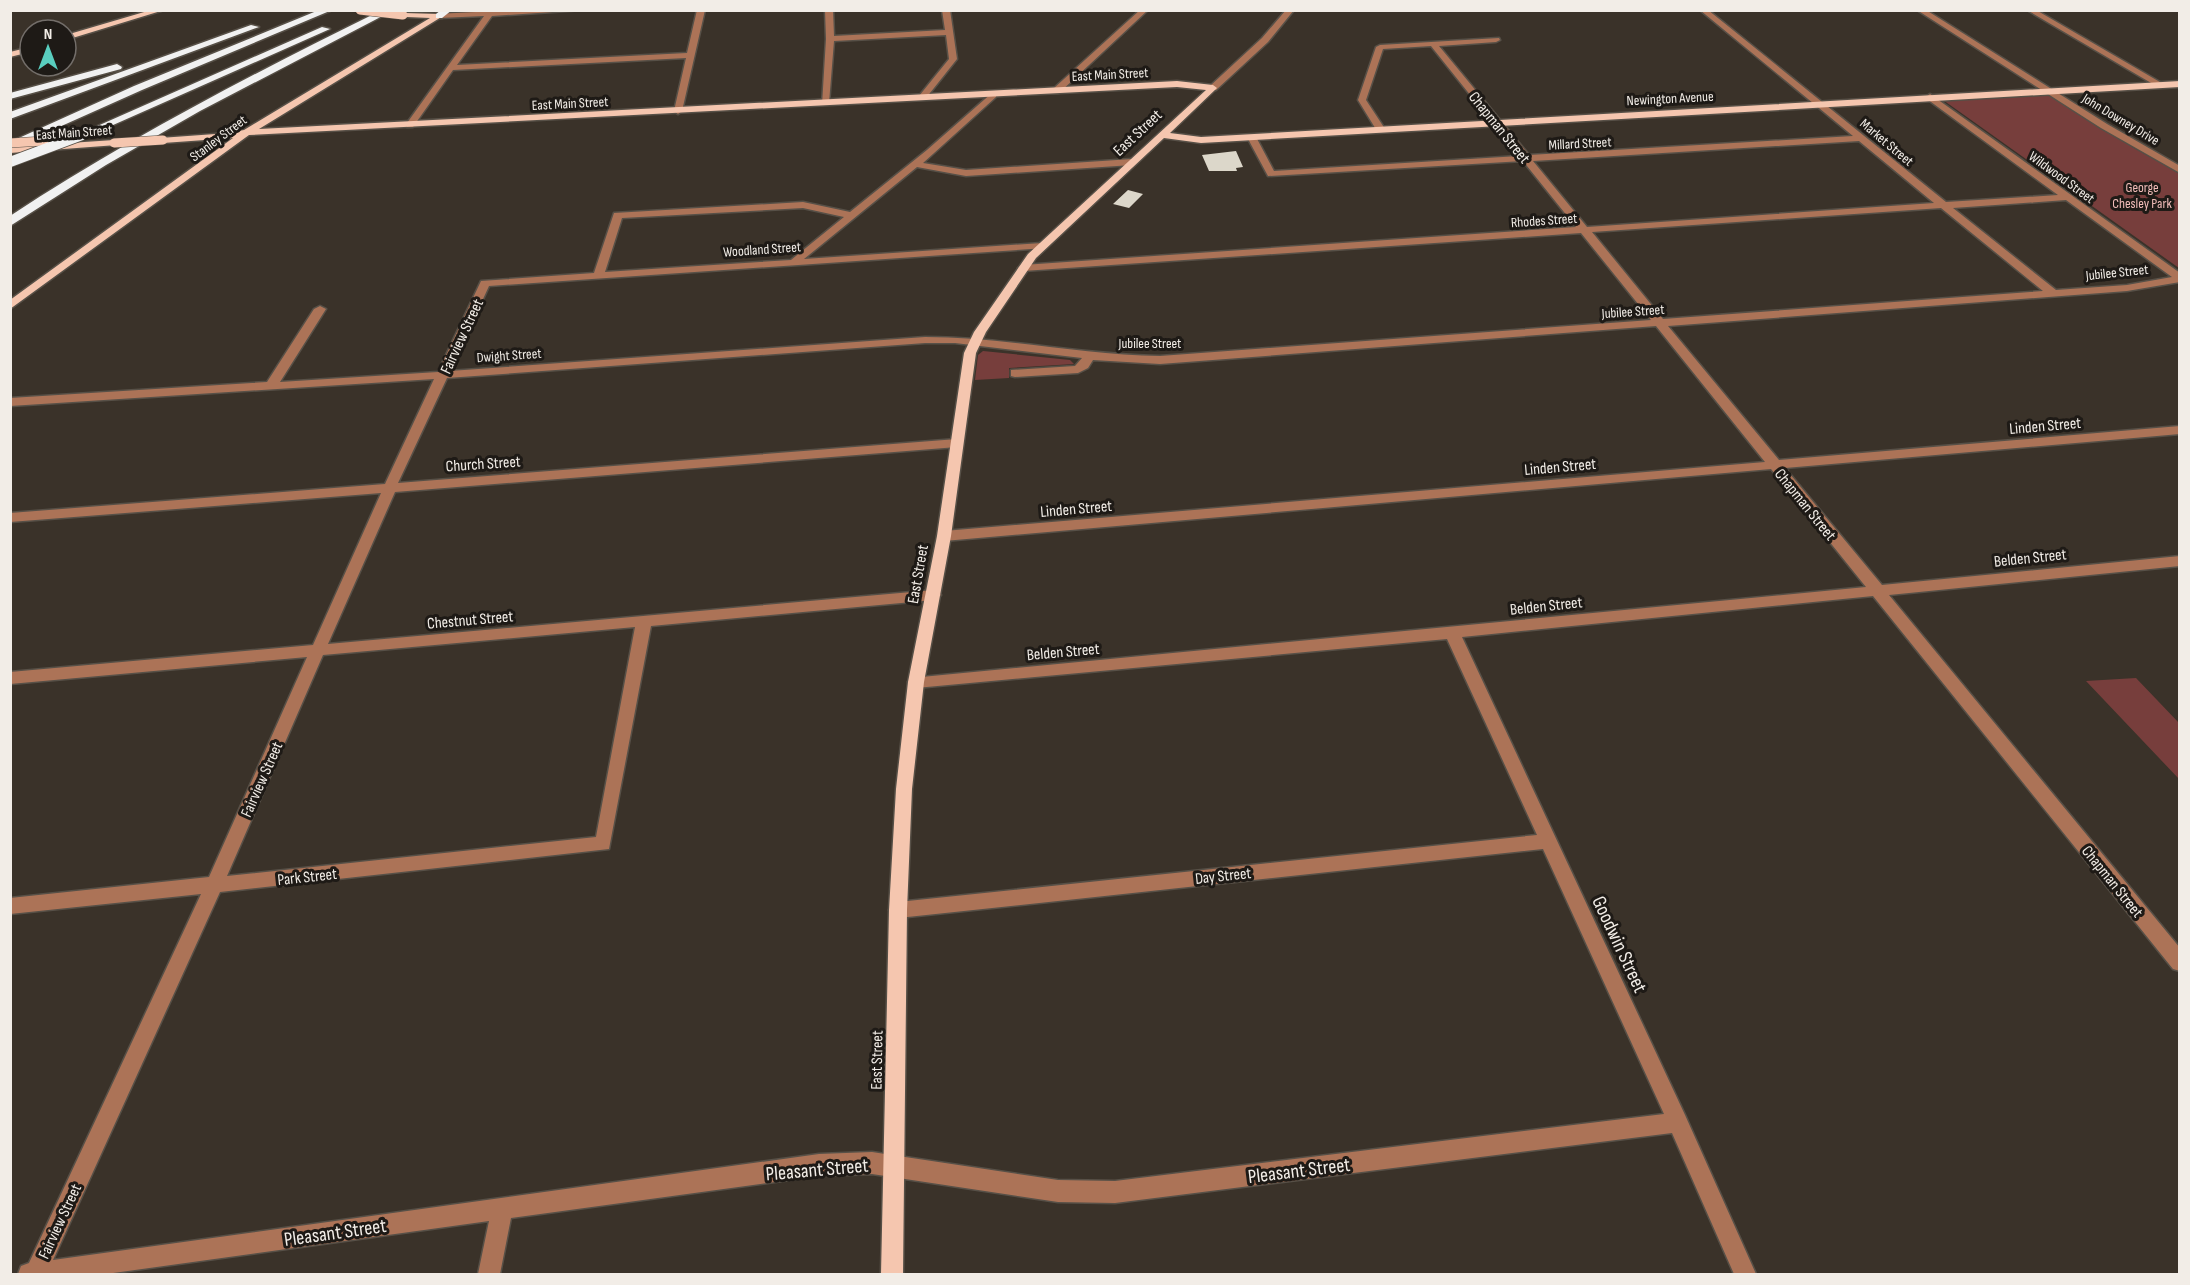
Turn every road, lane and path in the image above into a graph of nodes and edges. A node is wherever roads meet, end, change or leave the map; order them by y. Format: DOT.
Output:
graph roads {
  1 [pos="141,10"];
  2 [pos="161,10"];
  3 [pos="328,10"];
  4 [pos="360,10"];
  5 [pos="368,10"];
  6 [pos="390,10"];
  7 [pos="448,10"];
  8 [pos="579,10"];
  9 [pos="701,10"];
  10 [pos="829,10"];
  11 [pos="946,10"];
  12 [pos="1146,10"];
  13 [pos="1291,10"];
  14 [pos="1703,10"];
  15 [pos="1920,10"];
  16 [pos="2030,10"];
  17 [pos="574,11"];
  18 [pos="489,15"];
  19 [pos="439,16"];
  20 [pos="266,23"];
  21 [pos="78,28"];
  22 [pos="950,32"];
  23 [pos="78,34"];
  24 [pos="234,34"];
  25 [pos="830,39"];
  26 [pos="1496,40"];
  27 [pos="1432,44"];
  28 [pos="690,55"];
  29 [pos="452,68"];
  30 [pos="2180,84"];
  31 [pos="2161,85"];
  32 [pos="1213,88"];
  33 [pos="1056,91"];
  34 [pos="2050,91"];
  35 [pos="1008,93"];
  36 [pos="993,95"];
  37 [pos="10,96"];
  38 [pos="923,96"];
  39 [pos="1930,97"];
  40 [pos="894,99"];
  41 [pos="825,103"];
  42 [pos="1820,103"];
  43 [pos="678,111"];
  44 [pos="10,116"];
  45 [pos="1496,122"];
  46 [pos="410,126"];
  47 [pos="1380,129"];
  48 [pos="247,132"];
  49 [pos="1162,135"];
  50 [pos="1252,137"];
  51 [pos="1862,138"];
  52 [pos="10,145"];
  53 [pos="10,150"];
  54 [pos="1526,159"];
  55 [pos="10,162"];
  56 [pos="1132,162"];
  57 [pos="914,164"];
  58 [pos="2180,170"];
  59 [pos="2066,197"];
  60 [pos="1943,207"];
  61 [pos="850,215"];
  62 [pos="10,222"];
  63 [pos="1585,231"];
  64 [pos="1042,246"];
  65 [pos="795,261"];
  66 [pos="1023,268"];
  67 [pos="599,275"];
  68 [pos="2180,278"];
  69 [pos="485,283"];
  70 [pos="2054,294"];
  71 [pos="10,306"];
  72 [pos="320,309"];
  73 [pos="1659,324"];
  74 [pos="974,343"];
  75 [pos="1089,356"];
  76 [pos="1015,373"];
  77 [pos="443,375"];
  78 [pos="271,386"];
  79 [pos="10,402"];
  80 [pos="2180,430"];
  81 [pos="957,443"];
  82 [pos="1773,464"];
  83 [pos="390,487"];
  84 [pos="10,518"];
  85 [pos="944,536"];
  86 [pos="2180,561"];
  87 [pos="1877,591"];
  88 [pos="934,595"];
  89 [pos="644,621"];
  90 [pos="1452,633"];
  91 [pos="318,651"];
  92 [pos="10,678"];
  93 [pos="916,682"];
  94 [pos="1548,841"];
  95 [pos="214,886"];
  96 [pos="10,906"];
  97 [pos="898,910"];
  98 [pos="2180,963"];
  99 [pos="1678,1122"];
  100 [pos="893,1166"];
  101 [pos="502,1209"];
  102 [pos="33,1274"];
  103 [pos="489,1275"];
  104 [pos="892,1275"];
  105 [pos="1744,1275"];
  1 -- 21 [label="main road"];
  2 -- 23 [label="main road"];
  3 -- 52 [label="highway"];
  4 -- 19 [label="main road, bridge"];
  5 -- 55 [label="highway, bridge"];
  6 -- 62 [label="highway"];
  7 -- 19 [label="highway"];
  8 -- 17 [label="street"];
  9 -- 28 [label="street"];
  10 -- 25 [label="street"];
  11 -- 22 [label="street"];
  12 -- 33 [label="street"];
  13 -- 32 [label="street, East Street"];
  14 -- 42 [label="street, Market Street"];
  15 -- 34 [label="street, John Downey Drive"];
  16 -- 31 [label="street"];
  17 -- 18 [label="street"];
  18 -- 19 [label="street"];
  18 -- 29 [label="street"];
  19 -- 48 [label="main road, Stanley Street"];
  20 -- 24 [label="highway"];
  22 -- 25 [label="street"];
  22 -- 38 [label="street"];
  24 -- 37 [label="highway"];
  24 -- 44 [label="highway"];
  25 -- 41 [label="street"];
  26 -- 27 [label="street"];
  27 -- 45 [label="street, Chapman Street"];
  27 -- 47 [label="street"];
  28 -- 29 [label="street"];
  28 -- 43 [label="street"];
  29 -- 46 [label="street"];
  30 -- 31 [label="main road, Newington Avenue"];
  31 -- 34 [label="main road, Newington Avenue"];
  32 -- 33 [label="main road, East Main Street"];
  32 -- 49 [label="main road, East Street"];
  33 -- 35 [label="main road, East Main Street"];
  34 -- 39 [label="main road, Newington Avenue"];
  34 -- 58 [label="street, John Downey Drive"];
  35 -- 36 [label="main road, East Main Street"];
  35 -- 38 [label="main road, East Main Street"];
  36 -- 40 [label="main road, East Main Street"];
  36 -- 57 [label="street"];
  38 -- 40 [label="main road, East Main Street"];
  39 -- 42 [label="main road, Newington Avenue"];
  39 -- 59 [label="street, Wildwood Street"];
  40 -- 41 [label="main road, East Main Street"];
  41 -- 43 [label="main road, East Main Street"];
  42 -- 45 [label="main road, Newington Avenue"];
  42 -- 51 [label="street, Market Street"];
  43 -- 46 [label="main road, East Main Street"];
  45 -- 47 [label="main road, Newington Avenue"];
  45 -- 54 [label="street, Chapman Street"];
  46 -- 48 [label="main road, East Main Street"];
  47 -- 50 [label="main road, Newington Avenue"];
  48 -- 52 [label="main road, East Main Street, bridge"];
  48 -- 53 [label="main road, East Main Street, bridge"];
  48 -- 71 [label="main road, Stanley Street"];
  49 -- 50 [label="main road, Newington Avenue"];
  49 -- 56 [label="main road, East Street"];
  50 -- 54 [label="street, Millard Street"];
  51 -- 54 [label="street, Millard Street"];
  51 -- 60 [label="street, Market Street"];
  54 -- 63 [label="street, Chapman Street"];
  56 -- 57 [label="street"];
  56 -- 64 [label="main road, East Street"];
  57 -- 61 [label="street"];
  59 -- 60 [label="street, Rhodes Street"];
  59 -- 68 [label="street, Wildwood Street"];
  60 -- 63 [label="street, Rhodes Street"];
  60 -- 70 [label="street, Market Street"];
  61 -- 65 [label="street"];
  61 -- 67 [label="street"];
  63 -- 66 [label="street, Rhodes Street"];
  63 -- 73 [label="street, Chapman Street"];
  64 -- 65 [label="street, Woodland Street"];
  64 -- 66 [label="main road, East Street"];
  65 -- 67 [label="street, Woodland Street"];
  66 -- 74 [label="main road, East Street"];
  67 -- 69 [label="street, Woodland Street"];
  68 -- 70 [label="street, Jubilee Street"];
  69 -- 77 [label="street, Fairview Street"];
  70 -- 73 [label="street, Jubilee Street"];
  72 -- 78 [label="street"];
  73 -- 75 [label="street, Jubilee Street"];
  73 -- 82 [label="street, Chapman Street"];
  74 -- 75 [label="street, Jubilee Street"];
  74 -- 77 [label="street, Dwight Street"];
  74 -- 81 [label="main road, East Street"];
  75 -- 76 [label="street"];
  77 -- 78 [label="street, Dwight Street"];
  77 -- 83 [label="street, Fairview Street"];
  78 -- 79 [label="street, Dwight Street"];
  80 -- 82 [label="street, Linden Street"];
  81 -- 83 [label="street, Church Street"];
  81 -- 85 [label="main road, East Street"];
  82 -- 85 [label="street, Linden Street"];
  82 -- 87 [label="street, Chapman Street"];
  83 -- 84 [label="street, Church Street"];
  83 -- 91 [label="street, Fairview Street"];
  85 -- 88 [label="main road, East Street"];
  86 -- 87 [label="street, Belden Street"];
  87 -- 90 [label="street, Belden Street"];
  87 -- 98 [label="street, Chapman Street"];
  88 -- 89 [label="street, Chestnut Street"];
  88 -- 93 [label="main road, East Street"];
  89 -- 91 [label="street, Chestnut Street"];
  89 -- 95 [label="street, Park Street"];
  90 -- 93 [label="street, Belden Street"];
  90 -- 94 [label="street, Goodwin Street"];
  91 -- 92 [label="street, Chestnut Street"];
  91 -- 95 [label="street, Fairview Street"];
  93 -- 97 [label="main road, East Street"];
  94 -- 97 [label="street, Day Street"];
  94 -- 99 [label="street, Goodwin Street"];
  95 -- 96 [label="street, Park Street"];
  95 -- 102 [label="street, Fairview Street"];
  97 -- 100 [label="main road, East Street"];
  99 -- 100 [label="street, Pleasant Street"];
  99 -- 105 [label="street, Goodwin Street"];
  100 -- 101 [label="street, Pleasant Street"];
  100 -- 104 [label="main road, East Street"];
  101 -- 102 [label="street, Pleasant Street"];
  101 -- 103 [label="street"];
}
